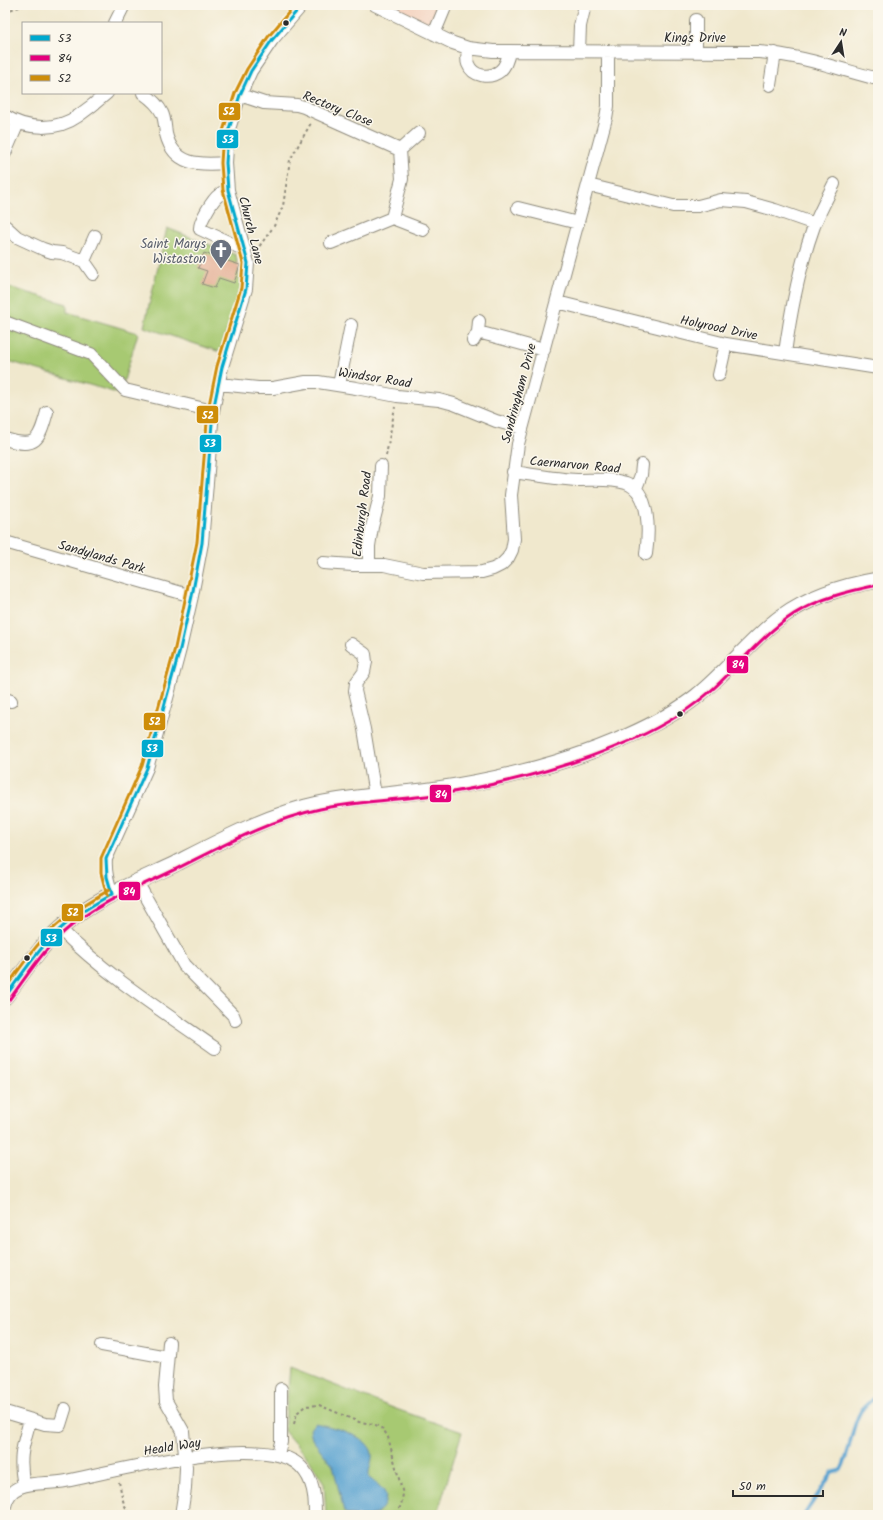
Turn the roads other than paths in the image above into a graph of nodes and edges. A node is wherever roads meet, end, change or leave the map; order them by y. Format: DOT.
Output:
graph roads {
  1 [pos="124,5"];
  2 [pos="302,5"];
  3 [pos="376,5"];
  4 [pos="446,5"];
  5 [pos="585,5"];
  6 [pos="696,20"];
  7 [pos="116,22"];
  8 [pos="434,34"];
  9 [pos="468,48"];
  10 [pos="509,51"];
  11 [pos="579,51"];
  12 [pos="608,51"];
  13 [pos="696,51"];
  14 [pos="775,53"];
  15 [pos="878,79"];
  16 [pos="770,85"];
  17 [pos="107,94"];
  18 [pos="143,94"];
  19 [pos="240,95"];
  20 [pos="5,116"];
  21 [pos="18,123"];
  22 [pos="419,132"];
  23 [pos="400,150"];
  24 [pos="5,153"];
  25 [pos="226,164"];
  26 [pos="834,184"];
  27 [pos="588,185"];
  28 [pos="228,190"];
  29 [pos="516,207"];
  30 [pos="392,218"];
  31 [pos="578,223"];
  32 [pos="815,224"];
  33 [pos="5,226"];
  34 [pos="423,230"];
  35 [pos="95,236"];
  36 [pos="331,243"];
  37 [pos="245,250"];
  38 [pos="84,261"];
  39 [pos="93,274"];
  40 [pos="557,302"];
  41 [pos="5,322"];
  42 [pos="351,325"];
  43 [pos="477,331"];
  44 [pos="726,344"];
  45 [pos="544,350"];
  46 [pos="785,353"];
  47 [pos="878,368"];
  48 [pos="719,376"];
  49 [pos="219,384"];
  50 [pos="339,385"];
  51 [pos="212,411"];
  52 [pos="47,412"];
  53 [pos="522,428"];
  54 [pos="5,439"];
  55 [pos="642,465"];
  56 [pos="381,466"];
  57 [pos="513,472"];
  58 [pos="636,488"];
  59 [pos="5,542"];
  60 [pos="646,554"];
  61 [pos="323,563"];
  62 [pos="369,565"];
  63 [pos="878,580"];
  64 [pos="192,596"];
  65 [pos="351,644"];
  66 [pos="375,796"];
  67 [pos="138,882"];
  68 [pos="112,894"];
  69 [pos="60,929"];
  70 [pos="5,997"];
  71 [pos="235,1020"];
  72 [pos="215,1048"];
  73 [pos="169,1343"];
  74 [pos="102,1345"];
  75 [pos="167,1357"];
  76 [pos="281,1389"];
  77 [pos="65,1409"];
  78 [pos="9,1414"];
  79 [pos="30,1420"];
  80 [pos="278,1454"];
  81 [pos="186,1457"];
  82 [pos="24,1485"];
  83 [pos="5,1506"];
  84 [pos="181,1515"];
  85 [pos="315,1515"];
  1 -- 7 [label="street"];
  2 -- 19 [label="street, Church Lane"];
  3 -- 8 [label="street, Kings Drive"];
  4 -- 8 [label="street"];
  5 -- 11 [label="street"];
  6 -- 13 [label="street"];
  8 -- 9 [label="street, Kings Drive"];
  9 -- 10 [label="street, Kings Drive"];
  9 -- 10 [label="street"];
  10 -- 11 [label="street, Kings Drive"];
  11 -- 12 [label="street, Kings Drive"];
  12 -- 13 [label="street, Kings Drive"];
  12 -- 27 [label="street, Sandringham Drive"];
  13 -- 14 [label="street, Kings Drive"];
  14 -- 15 [label="street, Kings Drive"];
  14 -- 16 [label="street"];
  17 -- 21 [label="street"];
  18 -- 25 [label="street"];
  19 -- 23 [label="street, Rectory Close"];
  19 -- 25 [label="street, Church Lane"];
  20 -- 21 [label="street"];
  21 -- 24 [label="street"];
  22 -- 23 [label="street"];
  23 -- 30 [label="street"];
  25 -- 28 [label="street, Church Lane"];
  26 -- 32 [label="street"];
  27 -- 31 [label="street, Sandringham Drive"];
  27 -- 32 [label="street"];
  28 -- 37 [label="street, Church Lane"];
  28 -- 37 [label="street"];
  29 -- 31 [label="street"];
  30 -- 34 [label="street"];
  30 -- 36 [label="street"];
  31 -- 40 [label="street, Sandringham Drive"];
  32 -- 46 [label="street"];
  33 -- 38 [label="street"];
  35 -- 38 [label="street"];
  37 -- 49 [label="street, Church Lane"];
  38 -- 39 [label="street"];
  40 -- 44 [label="street, Holyrood Drive"];
  40 -- 45 [label="street, Sandringham Drive"];
  41 -- 51 [label="street"];
  42 -- 50 [label="street"];
  43 -- 45 [label="street"];
  44 -- 46 [label="street, Holyrood Drive"];
  44 -- 48 [label="street"];
  45 -- 53 [label="street, Sandringham Drive"];
  46 -- 47 [label="street, Holyrood Drive"];
  49 -- 50 [label="street, Windsor Road"];
  49 -- 51 [label="street, Church Lane"];
  50 -- 53 [label="street, Windsor Road"];
  51 -- 64 [label="street, Church Lane"];
  52 -- 54 [label="street"];
  53 -- 57 [label="street, Sandringham Drive"];
  55 -- 58 [label="street"];
  56 -- 62 [label="street, Edinburgh Road"];
  57 -- 58 [label="street, Caernarvon Road"];
  57 -- 62 [label="street, Sandringham Drive"];
  58 -- 60 [label="street"];
  59 -- 64 [label="street, Sandylands Park"];
  61 -- 62 [label="street, Sandringham Drive"];
  63 -- 66 [label="main road"];
  64 -- 68 [label="street, Church Lane"];
  65 -- 66 [label="street"];
  66 -- 67 [label="main road"];
  67 -- 68 [label="main road"];
  67 -- 71 [label="street"];
  68 -- 69 [label="main road"];
  69 -- 70 [label="main road"];
  69 -- 72 [label="street"];
  73 -- 75 [label="street"];
  74 -- 75 [label="street"];
  75 -- 81 [label="street"];
  76 -- 80 [label="street"];
  77 -- 79 [label="street"];
  78 -- 79 [label="street"];
  79 -- 82 [label="street"];
  80 -- 81 [label="street, Heald Way"];
  80 -- 85 [label="street, Heald Way"];
  81 -- 82 [label="street, Heald Way"];
  81 -- 84 [label="street"];
  82 -- 83 [label="street"];
}
